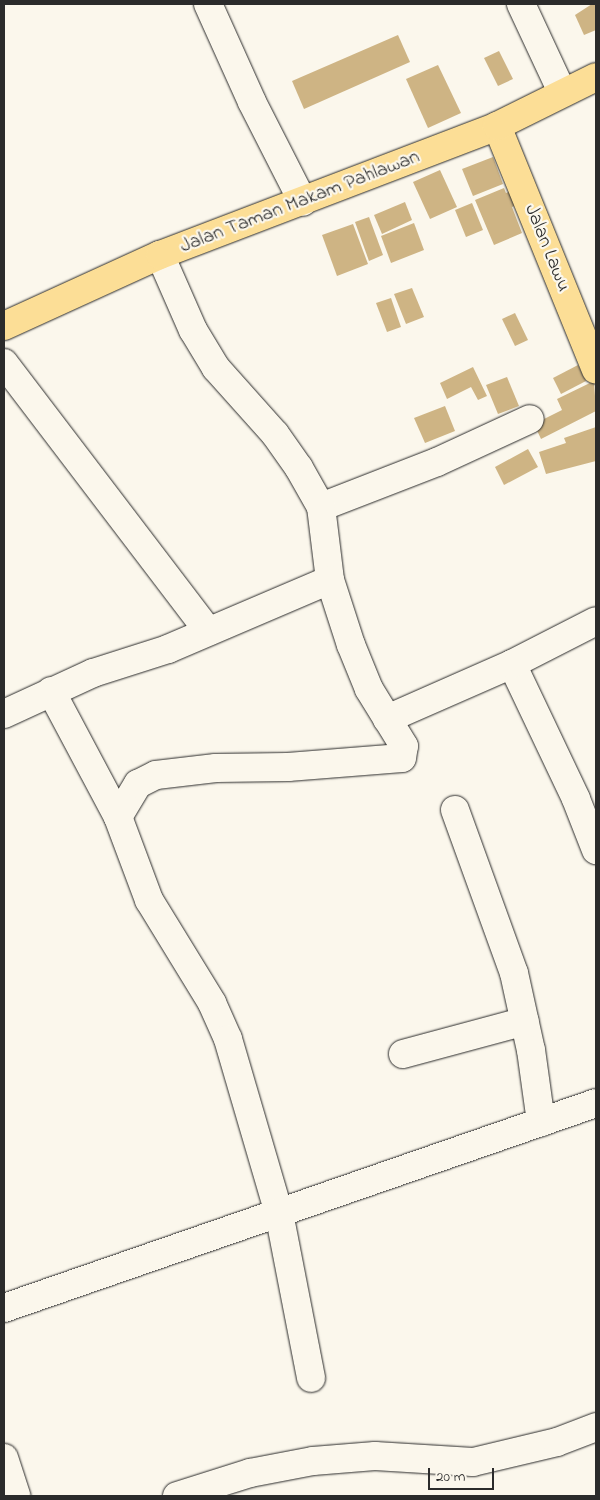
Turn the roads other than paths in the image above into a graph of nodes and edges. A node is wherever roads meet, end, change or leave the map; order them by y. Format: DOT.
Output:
graph roads {
  1 [pos="208,4"];
  2 [pos="521,4"];
  3 [pos="596,77"];
  4 [pos="562,92"];
  5 [pos="497,126"];
  6 [pos="303,202"];
  7 [pos="160,255"];
  8 [pos="4,326"];
  9 [pos="4,362"];
  10 [pos="596,370"];
  11 [pos="530,420"];
  12 [pos="321,507"];
  13 [pos="330,580"];
  14 [pos="596,621"];
  15 [pos="208,631"];
  16 [pos="512,664"];
  17 [pos="50,691"];
  18 [pos="4,714"];
  19 [pos="387,719"];
  20 [pos="454,810"];
  21 [pos="118,817"];
  22 [pos="596,850"];
  23 [pos="525,1021"];
  24 [pos="403,1054"];
  25 [pos="596,1103"];
  26 [pos="541,1122"];
  27 [pos="279,1213"];
  28 [pos="4,1308"];
  29 [pos="311,1378"];
  30 [pos="596,1427"];
  31 [pos="4,1458"];
  32 [pos="16,1496"];
  33 [pos="177,1496"];
  1 -- 6 [label="street"];
  2 -- 4 [label="street"];
  3 -- 4 [label="main road, Jalan Taman Makam Pahlawan"];
  4 -- 5 [label="main road, Jalan Taman Makam Pahlawan"];
  5 -- 6 [label="main road, Jalan Taman Makam Pahlawan"];
  5 -- 10 [label="main road, Jalan Lawu"];
  6 -- 7 [label="main road, Jalan Taman Makam Pahlawan"];
  7 -- 8 [label="main road, Jalan Taman Makam Pahlawan"];
  7 -- 12 [label="street"];
  9 -- 15 [label="street"];
  11 -- 12 [label="street"];
  12 -- 13 [label="street"];
  13 -- 15 [label="street"];
  13 -- 19 [label="street"];
  14 -- 16 [label="street"];
  15 -- 17 [label="street"];
  16 -- 19 [label="street"];
  16 -- 22 [label="street"];
  17 -- 18 [label="street"];
  17 -- 21 [label="street"];
  19 -- 21 [label="street"];
  20 -- 23 [label="street"];
  21 -- 27 [label="street"];
  23 -- 24 [label="street"];
  23 -- 26 [label="street"];
  25 -- 26 [label="street"];
  26 -- 27 [label="street"];
  27 -- 28 [label="street"];
  27 -- 29 [label="street"];
  30 -- 33 [label="street"];
  31 -- 32 [label="street"];
}
